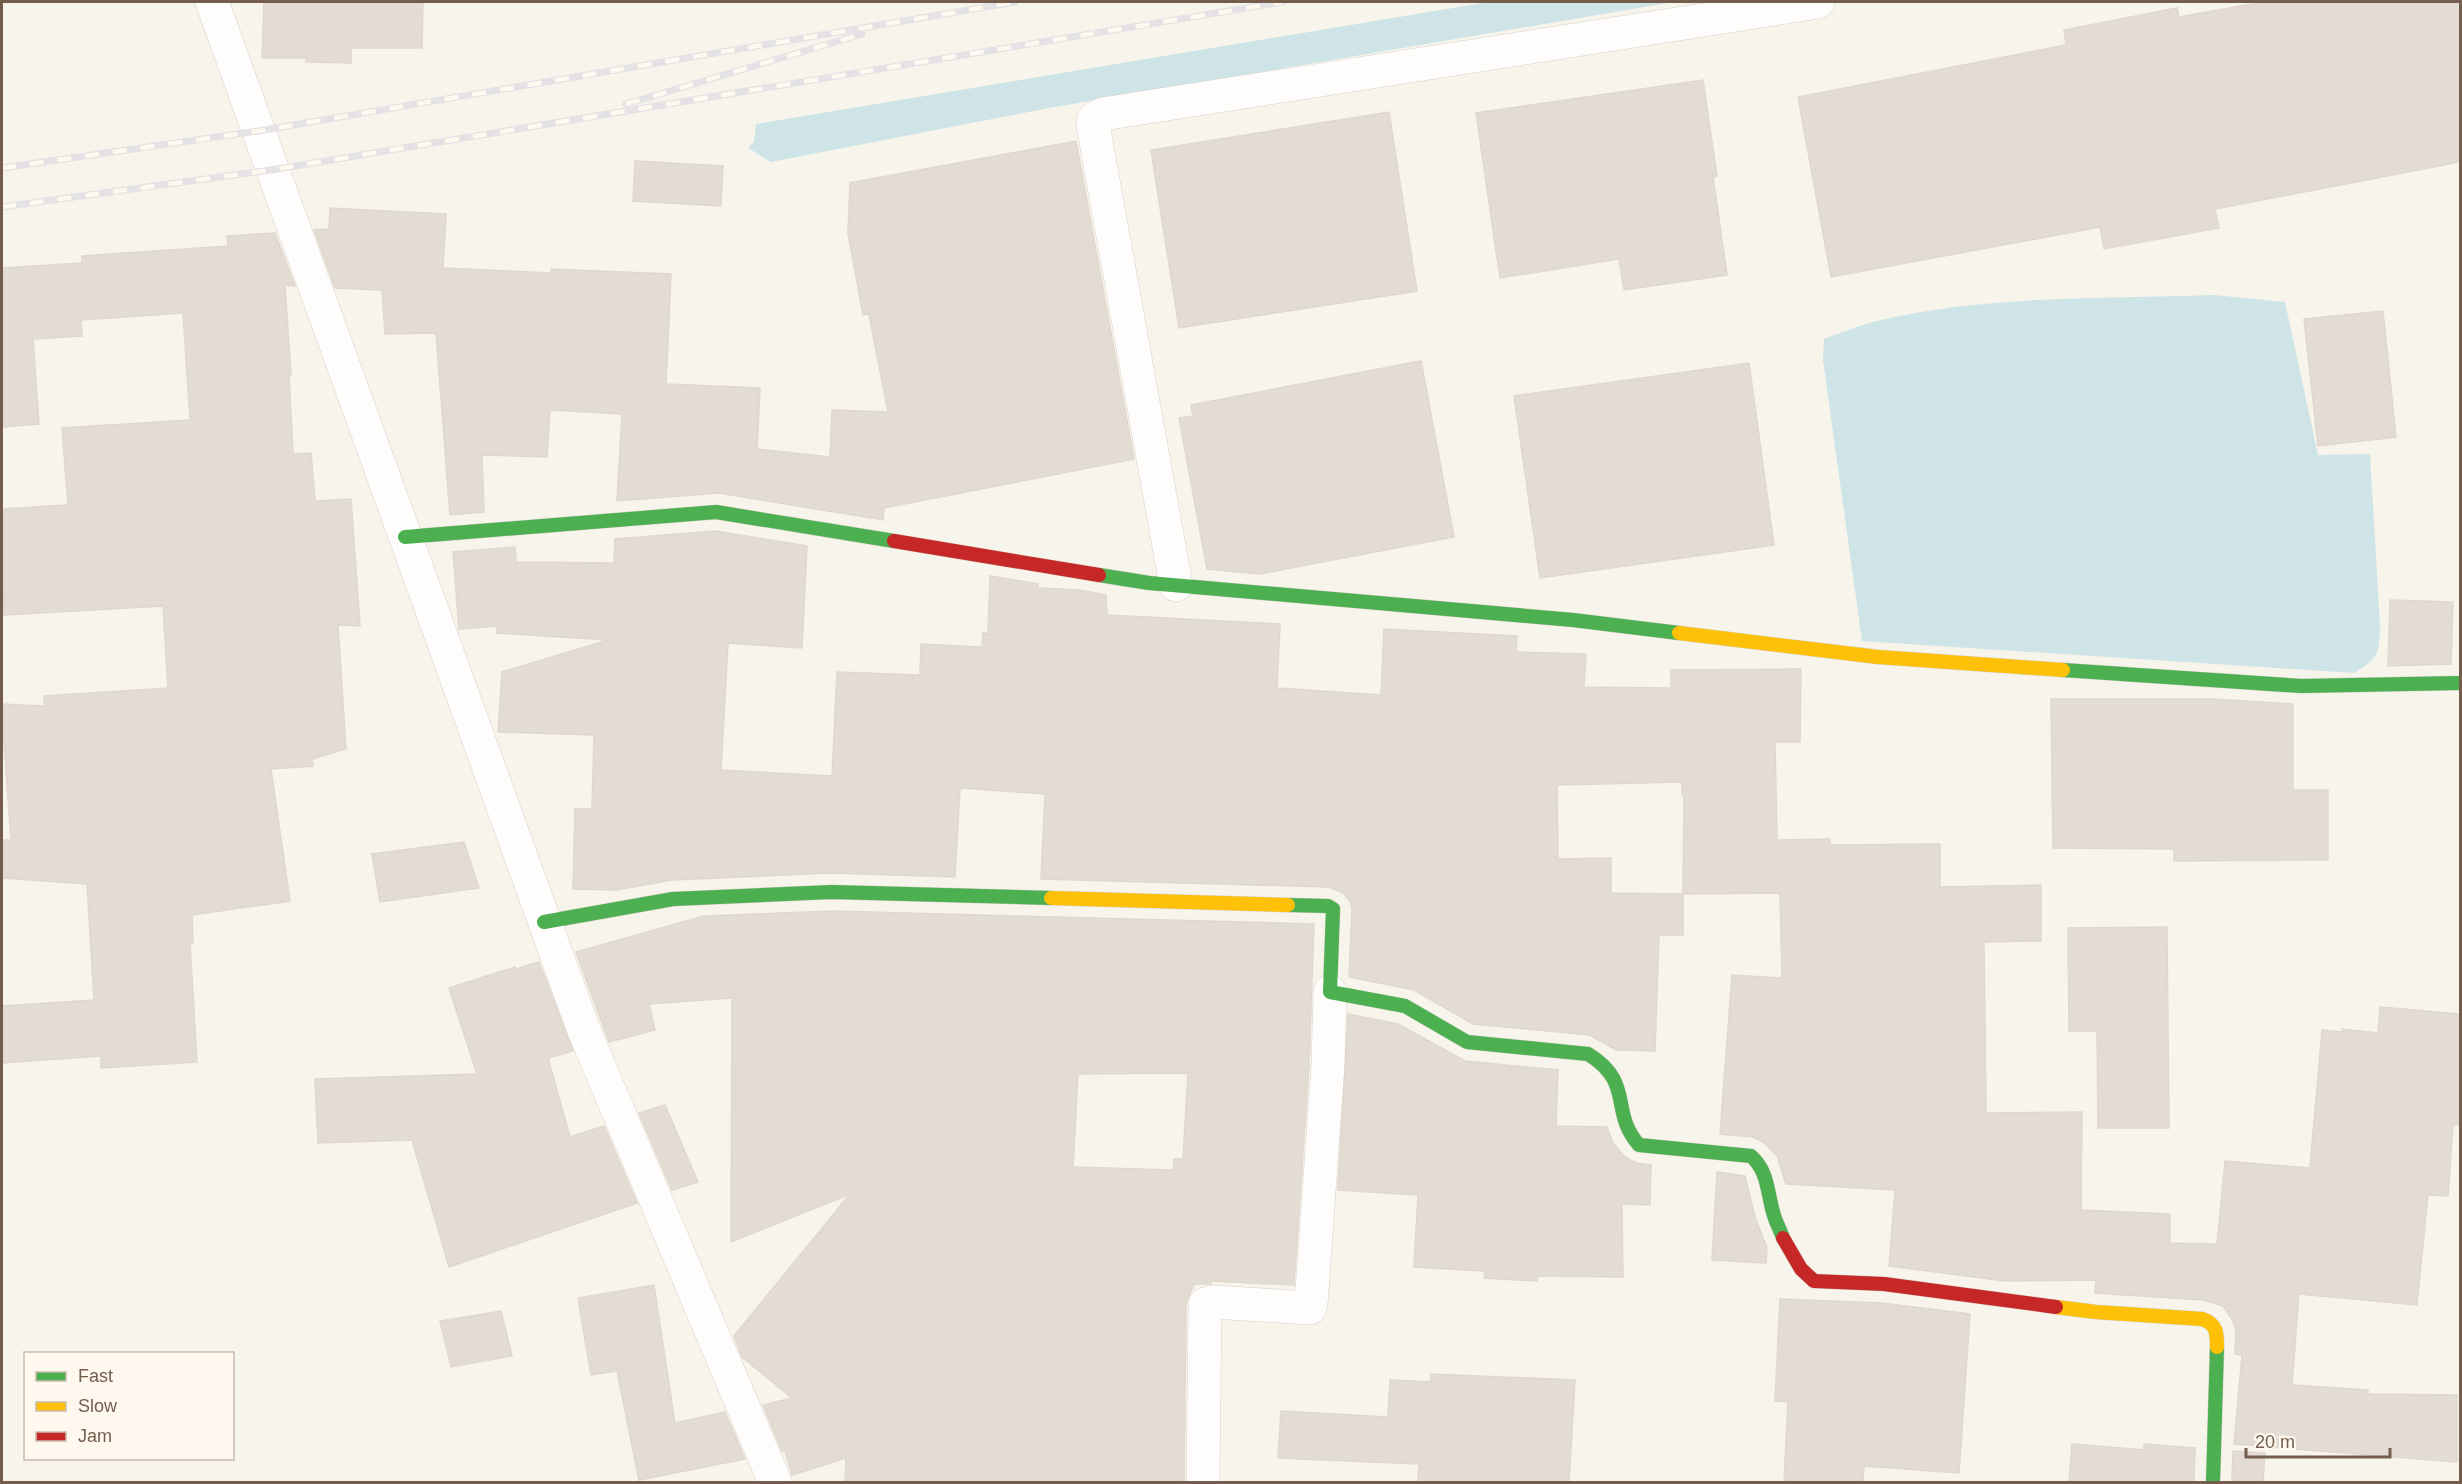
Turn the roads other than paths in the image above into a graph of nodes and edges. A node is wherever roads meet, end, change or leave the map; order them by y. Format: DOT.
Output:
graph roads {
  1 [pos="212,2"];
  2 [pos="1818,2"];
  3 [pos="405,537"];
  4 [pos="1176,585"];
  5 [pos="2460,683"];
  6 [pos="544,922"];
  7 [pos="1330,992"];
  8 [pos="775,1482"];
  9 [pos="1203,1482"];
  10 [pos="2213,1482"];
  1 -- 3 [label="street"];
  2 -- 4 [label="street"];
  3 -- 4 [label="street"];
  3 -- 6 [label="street"];
  4 -- 5 [label="street"];
  6 -- 7 [label="street"];
  6 -- 8 [label="street"];
  7 -- 9 [label="street"];
  7 -- 10 [label="street"];
}
